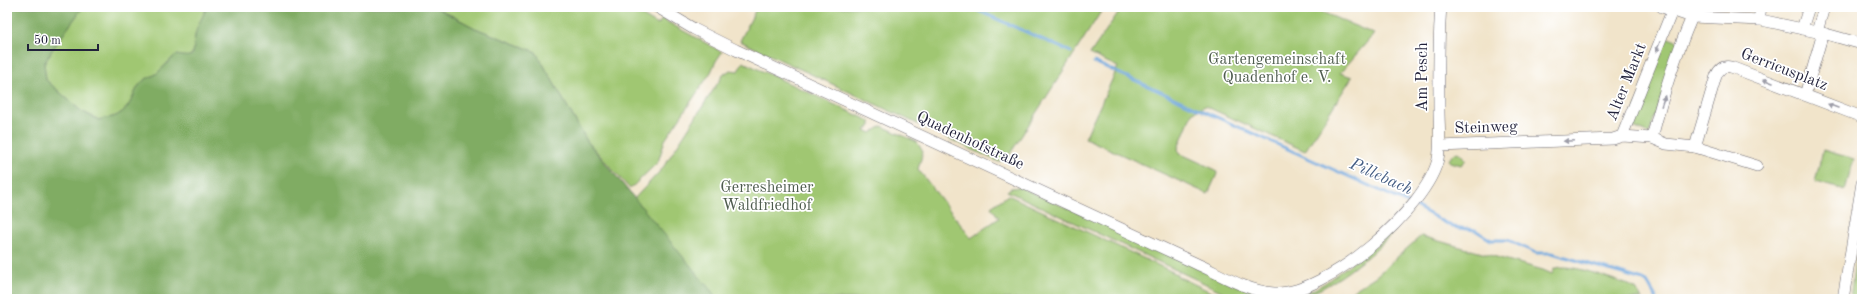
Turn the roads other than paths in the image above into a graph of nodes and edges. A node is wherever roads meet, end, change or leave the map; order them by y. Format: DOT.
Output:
graph roads {
  1 [pos="657,7"];
  2 [pos="1441,7"];
  3 [pos="1761,7"];
  4 [pos="1824,7"];
  5 [pos="1667,9"];
  6 [pos="1806,11"];
  7 [pos="1692,17"];
  8 [pos="1821,19"];
  9 [pos="1759,20"];
  10 [pos="1802,29"];
  11 [pos="1820,32"];
  12 [pos="1862,44"];
  13 [pos="1805,95"];
  14 [pos="1862,117"];
  15 [pos="1622,136"];
  16 [pos="1652,138"];
  17 [pos="1440,146"];
  18 [pos="1695,147"];
  19 [pos="1757,166"];
  20 [pos="1862,183"];
  21 [pos="1274,293"];
  22 [pos="1843,299"];
  1 -- 21 [label="street, Quadenhofstraße"];
  2 -- 17 [label="street, Am Pesch"];
  3 -- 9 [label="street"];
  4 -- 8 [label="street"];
  5 -- 7 [label="street"];
  5 -- 15 [label="street, Alter Markt, one-way"];
  6 -- 8 [label="street"];
  6 -- 10 [label="street"];
  7 -- 9 [label="street"];
  16 -- 7 [label="street, one-way"];
  8 -- 11 [label="street"];
  9 -- 10 [label="street"];
  10 -- 11 [label="street"];
  11 -- 12 [label="street"];
  11 -- 13 [label="street"];
  14 -- 13 [label="street, Gerricusplatz, one-way"];
  13 -- 18 [label="street, Gerricusplatz, one-way"];
  15 -- 16 [label="street, Alter Markt"];
  15 -- 17 [label="street, Steinweg, one-way"];
  16 -- 18 [label="street, Alter Markt"];
  17 -- 21 [label="street, Steinweg"];
  18 -- 19 [label="street"];
  20 -- 22 [label="street"];
}
